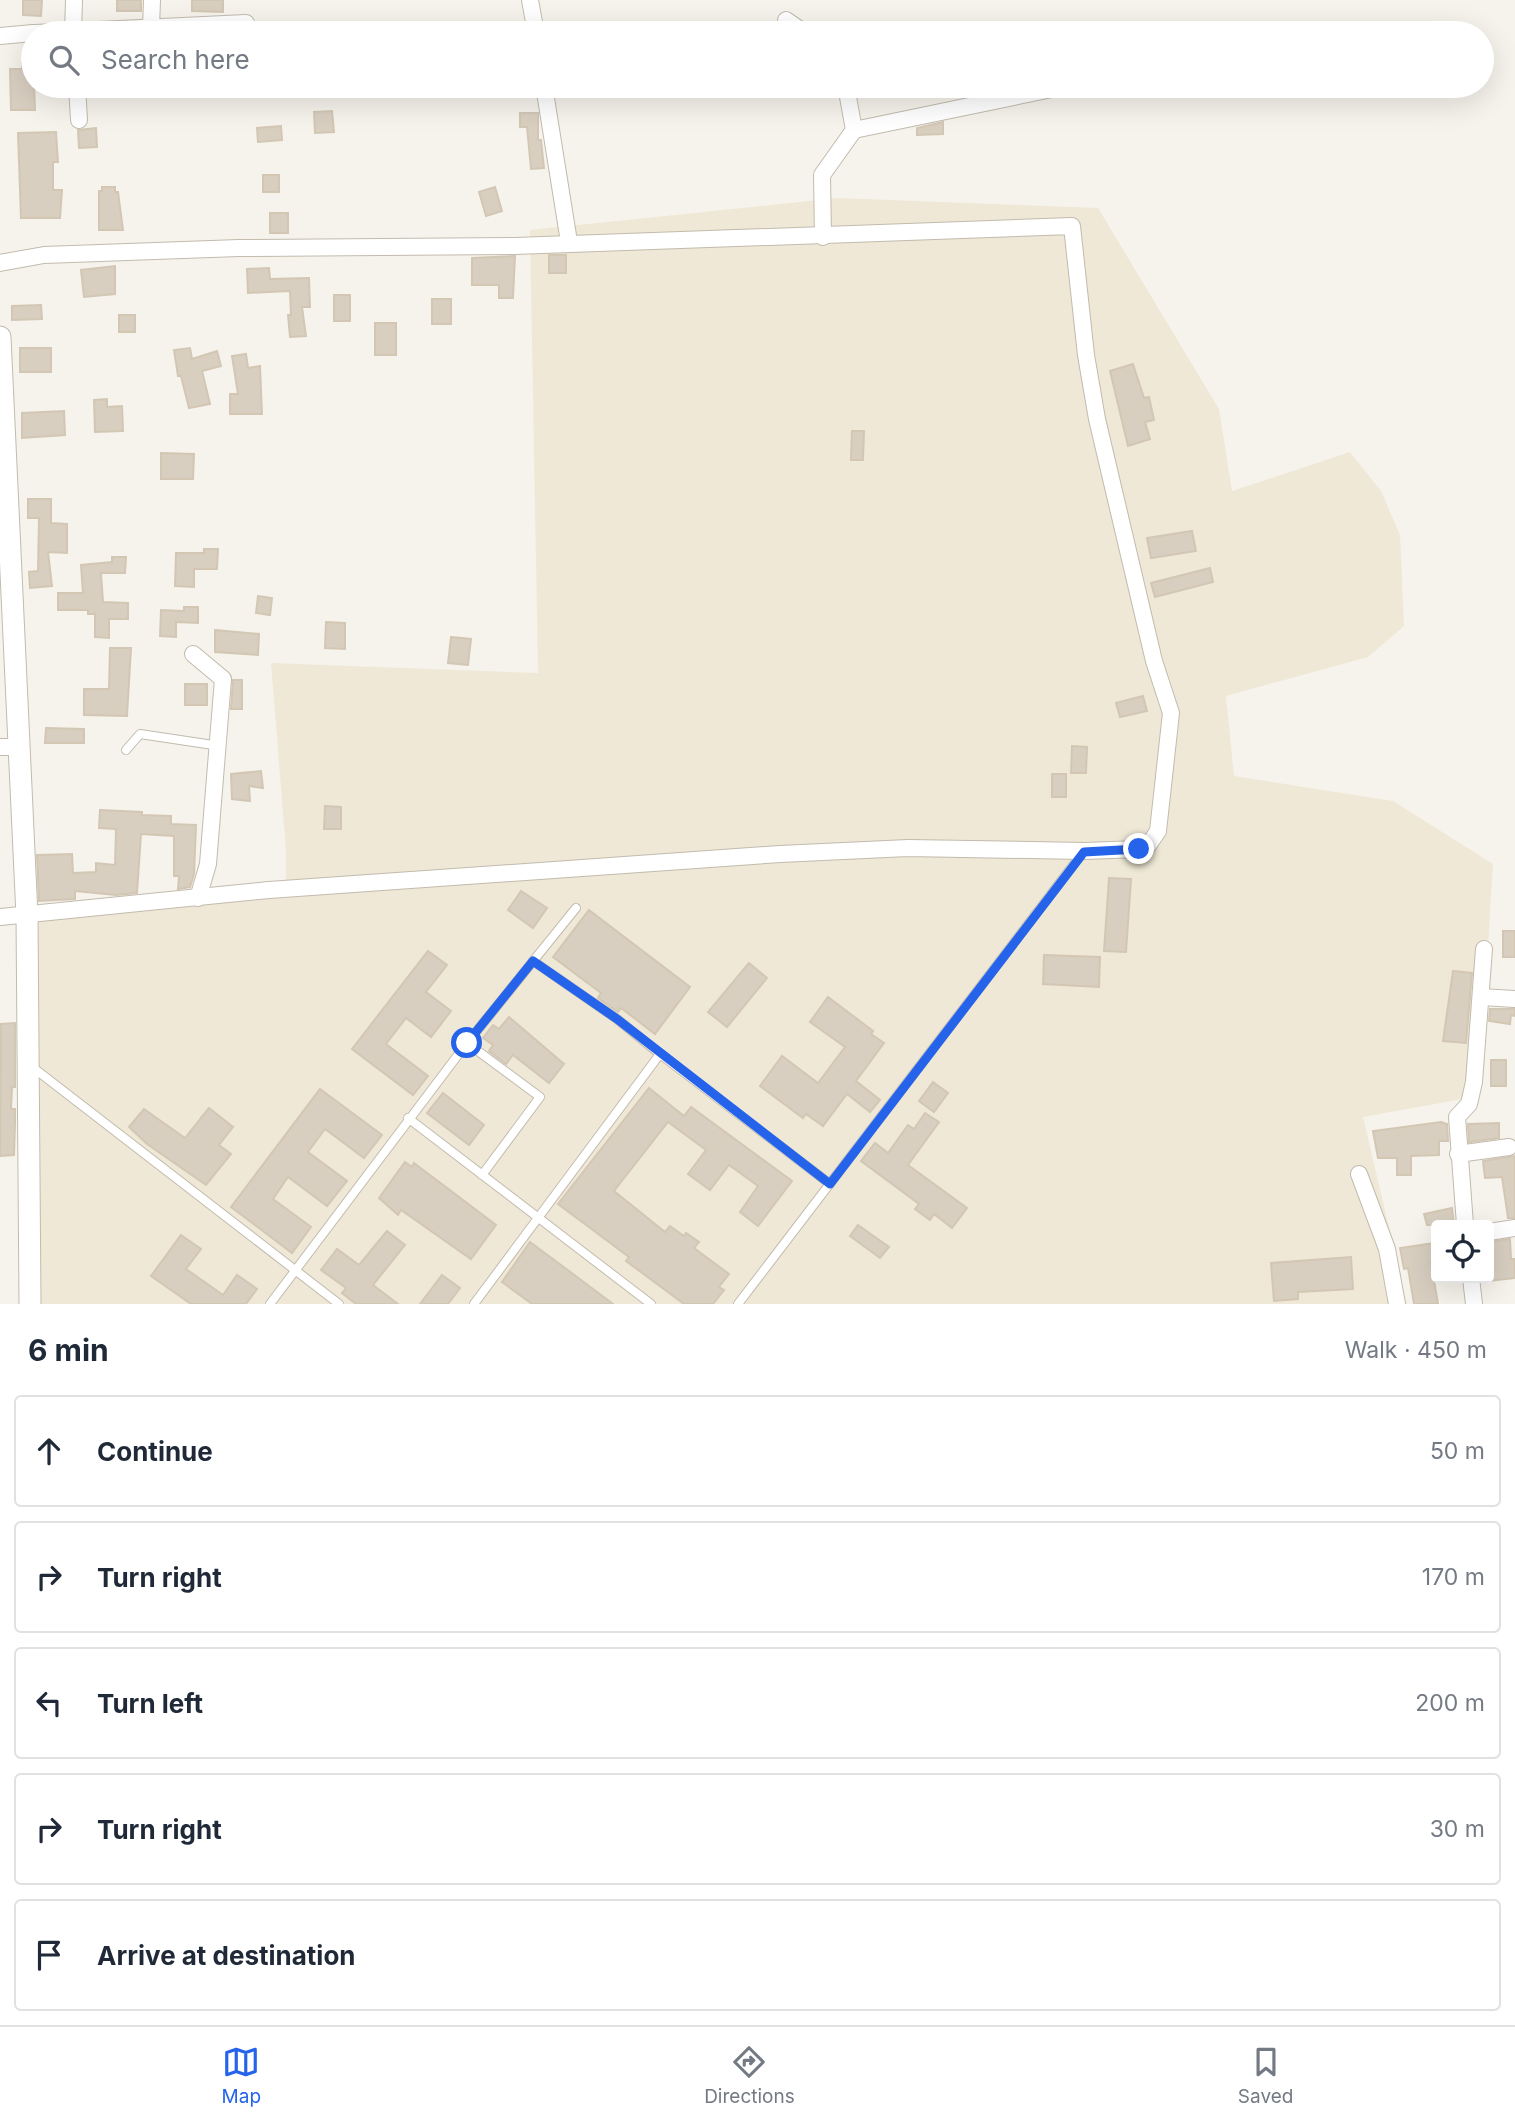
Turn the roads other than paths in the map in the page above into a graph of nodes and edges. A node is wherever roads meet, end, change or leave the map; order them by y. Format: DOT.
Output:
graph roads {
  1 [pos="74,0"];
  2 [pos="152,0"];
  3 [pos="530,0"];
  4 [pos="73,21"];
  5 [pos="151,21"];
  6 [pos="534,21"];
  7 [pos="21,34"];
  8 [pos="0,36"];
  9 [pos="78,98"];
  10 [pos="546,98"];
  11 [pos="848,98"];
  12 [pos="1008,98"];
  13 [pos="79,120"];
  14 [pos="855,130"];
  15 [pos="823,236"];
  16 [pos="569,242"];
  17 [pos="0,263"];
  18 [pos="0,337"];
  19 [pos="5,576"];
  20 [pos="193,654"];
  21 [pos="220,746"];
  22 [pos="10,747"];
  23 [pos="126,750"];
  24 [pos="1084,852"];
  25 [pos="198,898"];
  26 [pos="576,908"];
  27 [pos="27,916"];
  28 [pos="0,917"];
  29 [pos="1484,949"];
  30 [pos="533,961"];
  31 [pos="1481,997"];
  32 [pos="1515,999"];
  33 [pos="467,1043"];
  34 [pos="660,1054"];
  35 [pos="29,1064"];
  36 [pos="408,1118"];
  37 [pos="1509,1147"];
  38 [pos="1458,1154"];
  39 [pos="1359,1174"];
  40 [pos="482,1175"];
  41 [pos="830,1184"];
  42 [pos="538,1218"];
  43 [pos="1465,1220"];
  44 [pos="1515,1228"];
  45 [pos="1494,1231"];
  46 [pos="295,1270"];
  47 [pos="1472,1283"];
  48 [pos="30,1304"];
  49 [pos="270,1304"];
  50 [pos="339,1304"];
  51 [pos="474,1304"];
  52 [pos="651,1304"];
  53 [pos="738,1304"];
  54 [pos="1397,1304"];
  55 [pos="1474,1304"];
  1 -- 4 [label="street"];
  2 -- 5 [label="street"];
  3 -- 6 [label="street"];
  7 -- 8 [label="street"];
  9 -- 13 [label="street"];
  10 -- 16 [label="street"];
  11 -- 14 [label="street"];
  12 -- 14 [label="street"];
  14 -- 15 [label="street"];
  15 -- 16 [label="street"];
  15 -- 24 [label="street"];
  16 -- 17 [label="street"];
  18 -- 19 [label="street"];
  19 -- 22 [label="street"];
  20 -- 21 [label="street"];
  21 -- 23 [label="lane"];
  21 -- 25 [label="street"];
  22 -- 27 [label="street"];
  24 -- 25 [label="street"];
  24 -- 41 [label="lane"];
  25 -- 27 [label="street"];
  26 -- 30 [label="lane"];
  27 -- 28 [label="street"];
  27 -- 35 [label="street"];
  29 -- 31 [label="street"];
  30 -- 33 [label="lane"];
  30 -- 34 [label="lane"];
  31 -- 32 [label="street"];
  31 -- 38 [label="street"];
  33 -- 36 [label="lane"];
  33 -- 40 [label="lane"];
  34 -- 41 [label="lane"];
  34 -- 42 [label="lane"];
  35 -- 46 [label="lane"];
  35 -- 48 [label="street"];
  36 -- 40 [label="lane"];
  36 -- 46 [label="lane"];
  37 -- 38 [label="street"];
  38 -- 43 [label="street"];
  39 -- 54 [label="street"];
  40 -- 42 [label="lane"];
  41 -- 53 [label="lane"];
  42 -- 51 [label="lane"];
  42 -- 52 [label="lane"];
  44 -- 45 [label="street"];
  46 -- 49 [label="lane"];
  46 -- 50 [label="lane"];
  47 -- 55 [label="street"];
}
